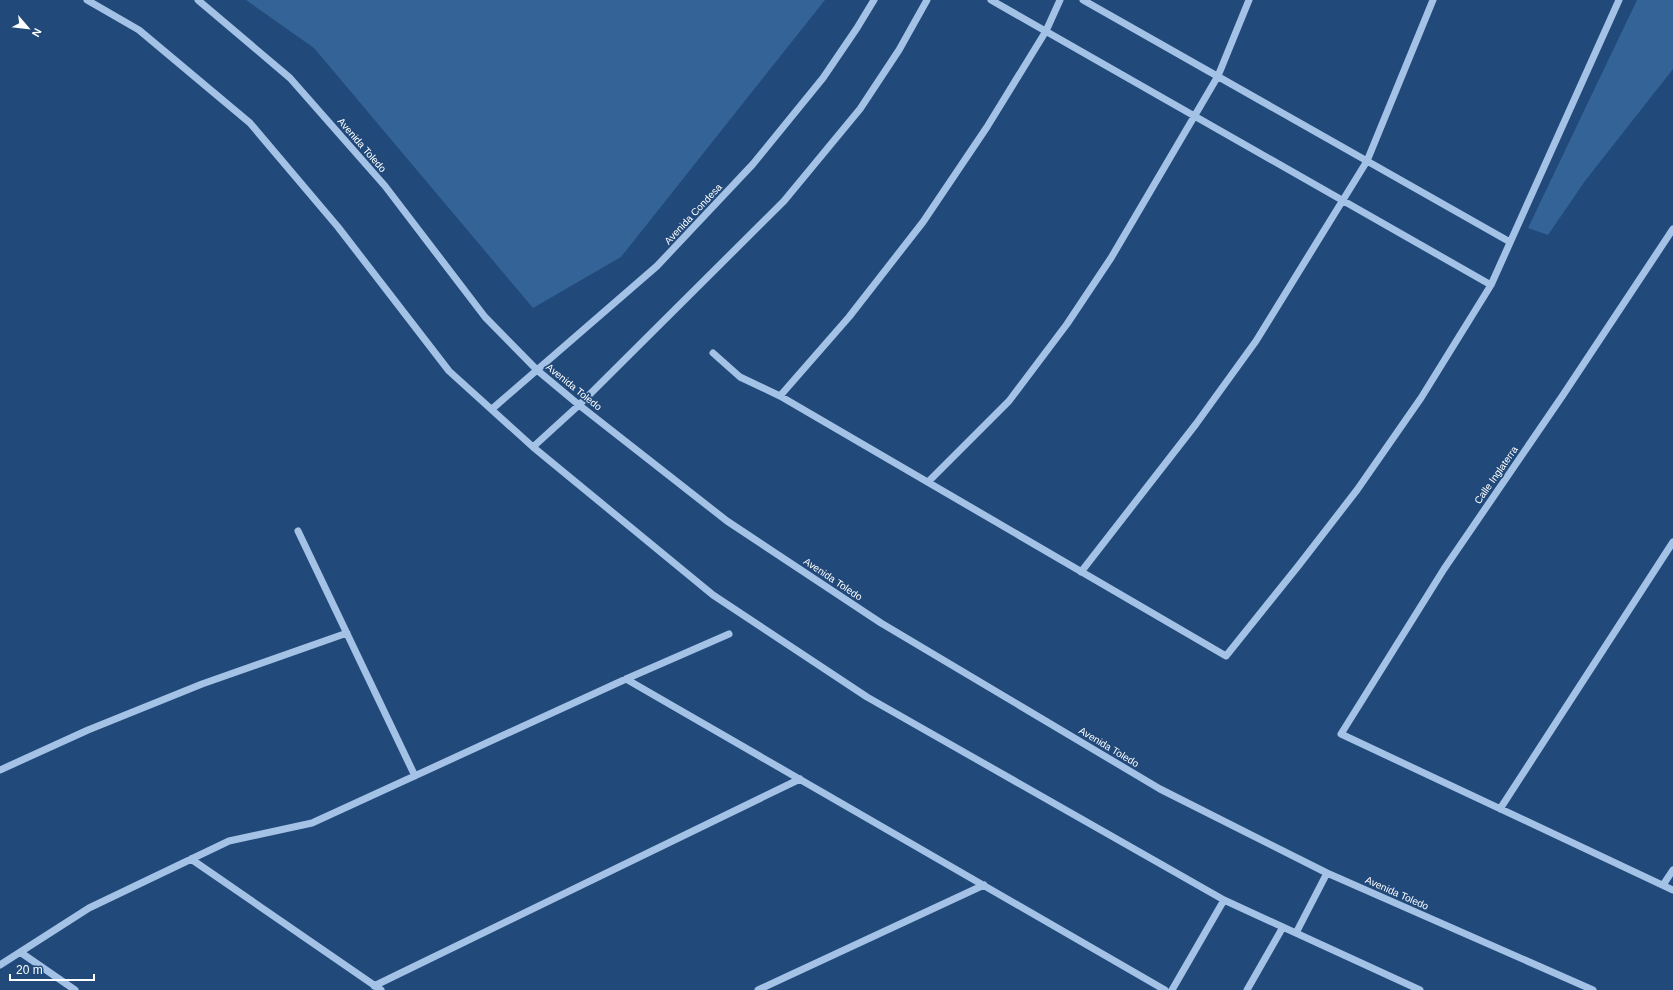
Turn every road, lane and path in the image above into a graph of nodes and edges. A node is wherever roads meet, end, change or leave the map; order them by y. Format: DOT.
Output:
graph roads {
  1 [pos="87,0"];
  2 [pos="198,0"];
  3 [pos="874,0"];
  4 [pos="927,0"];
  5 [pos="991,0"];
  6 [pos="1060,0"];
  7 [pos="1083,0"];
  8 [pos="1249,0"];
  9 [pos="1433,0"];
  10 [pos="1619,0"];
  11 [pos="1046,31"];
  12 [pos="1218,76"];
  13 [pos="1195,116"];
  14 [pos="1367,161"];
  15 [pos="1342,200"];
  16 [pos="1673,229"];
  17 [pos="1510,242"];
  18 [pos="1491,285"];
  19 [pos="713,353"];
  20 [pos="537,370"];
  21 [pos="780,396"];
  22 [pos="579,405"];
  23 [pos="492,409"];
  24 [pos="533,446"];
  25 [pos="928,482"];
  26 [pos="298,531"];
  27 [pos="1673,542"];
  28 [pos="1081,572"];
  29 [pos="347,633"];
  30 [pos="729,634"];
  31 [pos="626,679"];
  32 [pos="0,770"];
  33 [pos="415,776"];
  34 [pos="800,779"];
  35 [pos="1500,809"];
  36 [pos="191,859"];
  37 [pos="1673,870"];
  38 [pos="1327,873"];
  39 [pos="984,885"];
  40 [pos="1663,885"];
  41 [pos="1673,890"];
  42 [pos="1224,900"];
  43 [pos="1282,927"];
  44 [pos="1296,933"];
  45 [pos="20,952"];
  46 [pos="0,964"];
  47 [pos="378,988"];
  48 [pos="75,990"];
  49 [pos="758,990"];
  50 [pos="1165,990"];
  51 [pos="1172,990"];
  52 [pos="1247,990"];
  53 [pos="1420,990"];
  54 [pos="1593,990"];
  1 -- 23 [label="street"];
  2 -- 20 [label="street, Avenida Toledo"];
  3 -- 20 [label="street, Avenida Condesa"];
  4 -- 22 [label="street"];
  5 -- 11 [label="street"];
  6 -- 11 [label="street"];
  7 -- 12 [label="street"];
  8 -- 12 [label="street"];
  9 -- 14 [label="street"];
  10 -- 17 [label="street"];
  11 -- 13 [label="street"];
  11 -- 21 [label="street"];
  12 -- 13 [label="street"];
  12 -- 14 [label="street"];
  13 -- 15 [label="street"];
  13 -- 25 [label="street"];
  14 -- 15 [label="street"];
  14 -- 17 [label="street"];
  15 -- 18 [label="street"];
  15 -- 28 [label="street"];
  16 -- 35 [label="street, Calle Inglaterra"];
  17 -- 18 [label="street"];
  18 -- 28 [label="street"];
  19 -- 21 [label="street"];
  20 -- 22 [label="street, Avenida Toledo"];
  20 -- 23 [label="street, Avenida Condesa"];
  21 -- 25 [label="street"];
  22 -- 24 [label="street"];
  22 -- 38 [label="street, Avenida Toledo"];
  23 -- 24 [label="street"];
  24 -- 42 [label="street"];
  25 -- 28 [label="street"];
  26 -- 29 [label="street"];
  27 -- 35 [label="street"];
  29 -- 32 [label="street"];
  29 -- 33 [label="street"];
  30 -- 31 [label="street"];
  31 -- 33 [label="street"];
  31 -- 34 [label="street"];
  33 -- 36 [label="street"];
  34 -- 39 [label="street"];
  34 -- 47 [label="street"];
  35 -- 40 [label="street"];
  36 -- 45 [label="street"];
  36 -- 47 [label="street"];
  37 -- 40 [label="street"];
  38 -- 44 [label="street"];
  38 -- 54 [label="street, Avenida Toledo"];
  39 -- 49 [label="street"];
  39 -- 50 [label="street"];
  40 -- 41 [label="street"];
  42 -- 43 [label="street"];
  42 -- 51 [label="street"];
  43 -- 44 [label="street"];
  43 -- 52 [label="street"];
  44 -- 53 [label="street"];
  45 -- 46 [label="street"];
  45 -- 48 [label="street"];
}
